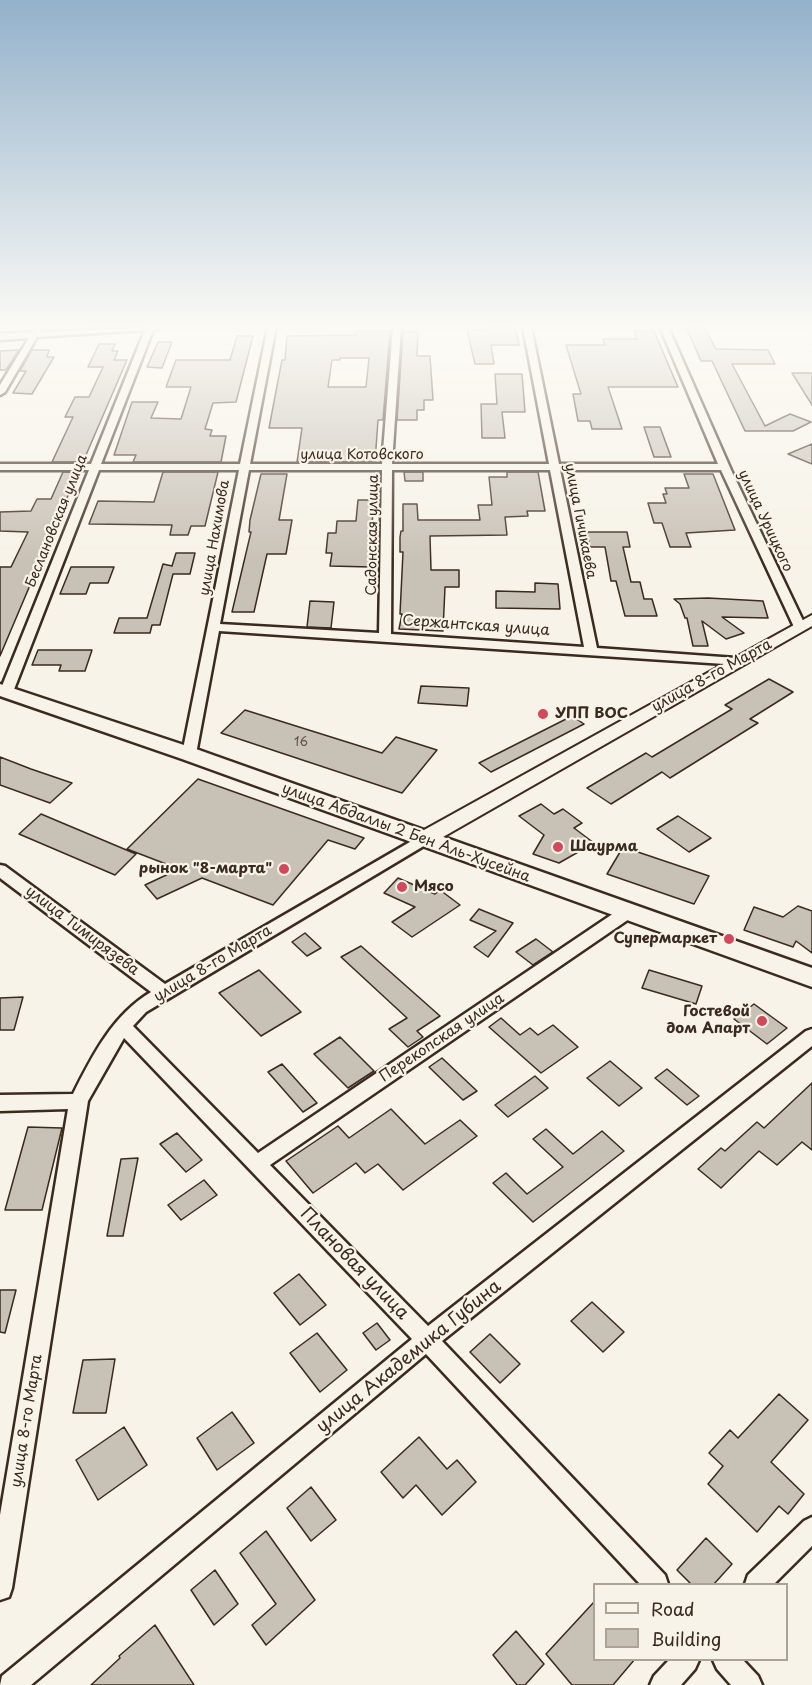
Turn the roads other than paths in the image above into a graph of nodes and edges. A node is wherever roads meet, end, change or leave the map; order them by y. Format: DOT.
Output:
graph roads {
  1 [pos="119,406"];
  2 [pos="256,406"];
  3 [pos="391,406"];
  4 [pos="543,406"];
  5 [pos="698,406"];
  6 [pos="0,467"];
  7 [pos="95,467"];
  8 [pos="725,467"];
  9 [pos="243,468"];
  10 [pos="387,468"];
  11 [pos="555,468"];
  12 [pos="806,623"];
  13 [pos="214,627"];
  14 [pos="385,637"];
  15 [pos="591,651"];
  16 [pos="736,662"];
  17 [pos="3,691"];
  18 [pos="189,754"];
  19 [pos="423,840"];
  20 [pos="0,870"];
  21 [pos="626,912"];
  22 [pos="812,978"];
  23 [pos="164,993"];
  24 [pos="122,1025"];
  25 [pos="812,1036"];
  26 [pos="79,1101"];
  27 [pos="0,1103"];
  28 [pos="258,1163"];
  29 [pos="427,1340"];
  30 [pos="812,1529"];
  31 [pos="655,1583"];
  32 [pos="758,1583"];
  33 [pos="0,1588"];
  34 [pos="684,1661"];
  35 [pos="728,1661"];
  36 [pos="11,1685"];
  37 [pos="663,1685"];
  38 [pos="749,1685"];
  1 -- 7 [label="street, Беслановская улица"];
  2 -- 9 [label="street, улица Нахимова"];
  3 -- 10 [label="street, Садонская улица"];
  4 -- 11 [label="street, улица Гичикаева"];
  5 -- 8 [label="street, улица Урицкого"];
  6 -- 7 [label="street, улица Котовского"];
  7 -- 9 [label="street, улица Котовского"];
  7 -- 17 [label="street, Беслановская улица"];
  8 -- 11 [label="street, улица Котовского"];
  8 -- 12 [label="street, улица Урицкого"];
  9 -- 10 [label="street, улица Котовского"];
  9 -- 13 [label="street, улица Нахимова"];
  10 -- 11 [label="street, улица Котовского"];
  10 -- 14 [label="street, Садонская улица"];
  11 -- 15 [label="street, улица Гичикаева"];
  12 -- 16 [label="street, улица 8-го Марта"];
  13 -- 14 [label="street, Сержантская улица"];
  13 -- 18 [label="street, улица Нахимова"];
  14 -- 15 [label="street, Сержантская улица"];
  15 -- 16 [label="street, Сержантская улица"];
  16 -- 19 [label="street, улица 8-го Марта"];
  17 -- 18 [label="main road, улица Абдаллы 2 Бен Аль-Хусейна"];
  18 -- 19 [label="main road, улица Абдаллы 2 Бен Аль-Хусейна"];
  19 -- 21 [label="main road, улица Абдаллы 2 Бен Аль-Хусейна"];
  19 -- 23 [label="street, улица 8-го Марта"];
  20 -- 23 [label="street, улица Тимирязева"];
  21 -- 22 [label="main road, улица Абдаллы 2 Бен Аль-Хусейна"];
  21 -- 28 [label="street, Перекопская улица"];
  23 -- 24 [label="street, улица 8-го Марта"];
  24 -- 26 [label="street, улица 8-го Марта"];
  24 -- 28 [label="street, Плановая улица"];
  25 -- 29 [label="street, улица Академика Губина"];
  26 -- 27 [label="street"];
  26 -- 33 [label="street, улица 8-го Марта"];
  28 -- 29 [label="street, Плановая улица"];
  29 -- 31 [label="street, Плановая улица"];
  29 -- 36 [label="street, улица Академика Губина"];
  30 -- 32 [label="street"];
  34 -- 37 [label="street"];
  35 -- 38 [label="street"];
}
